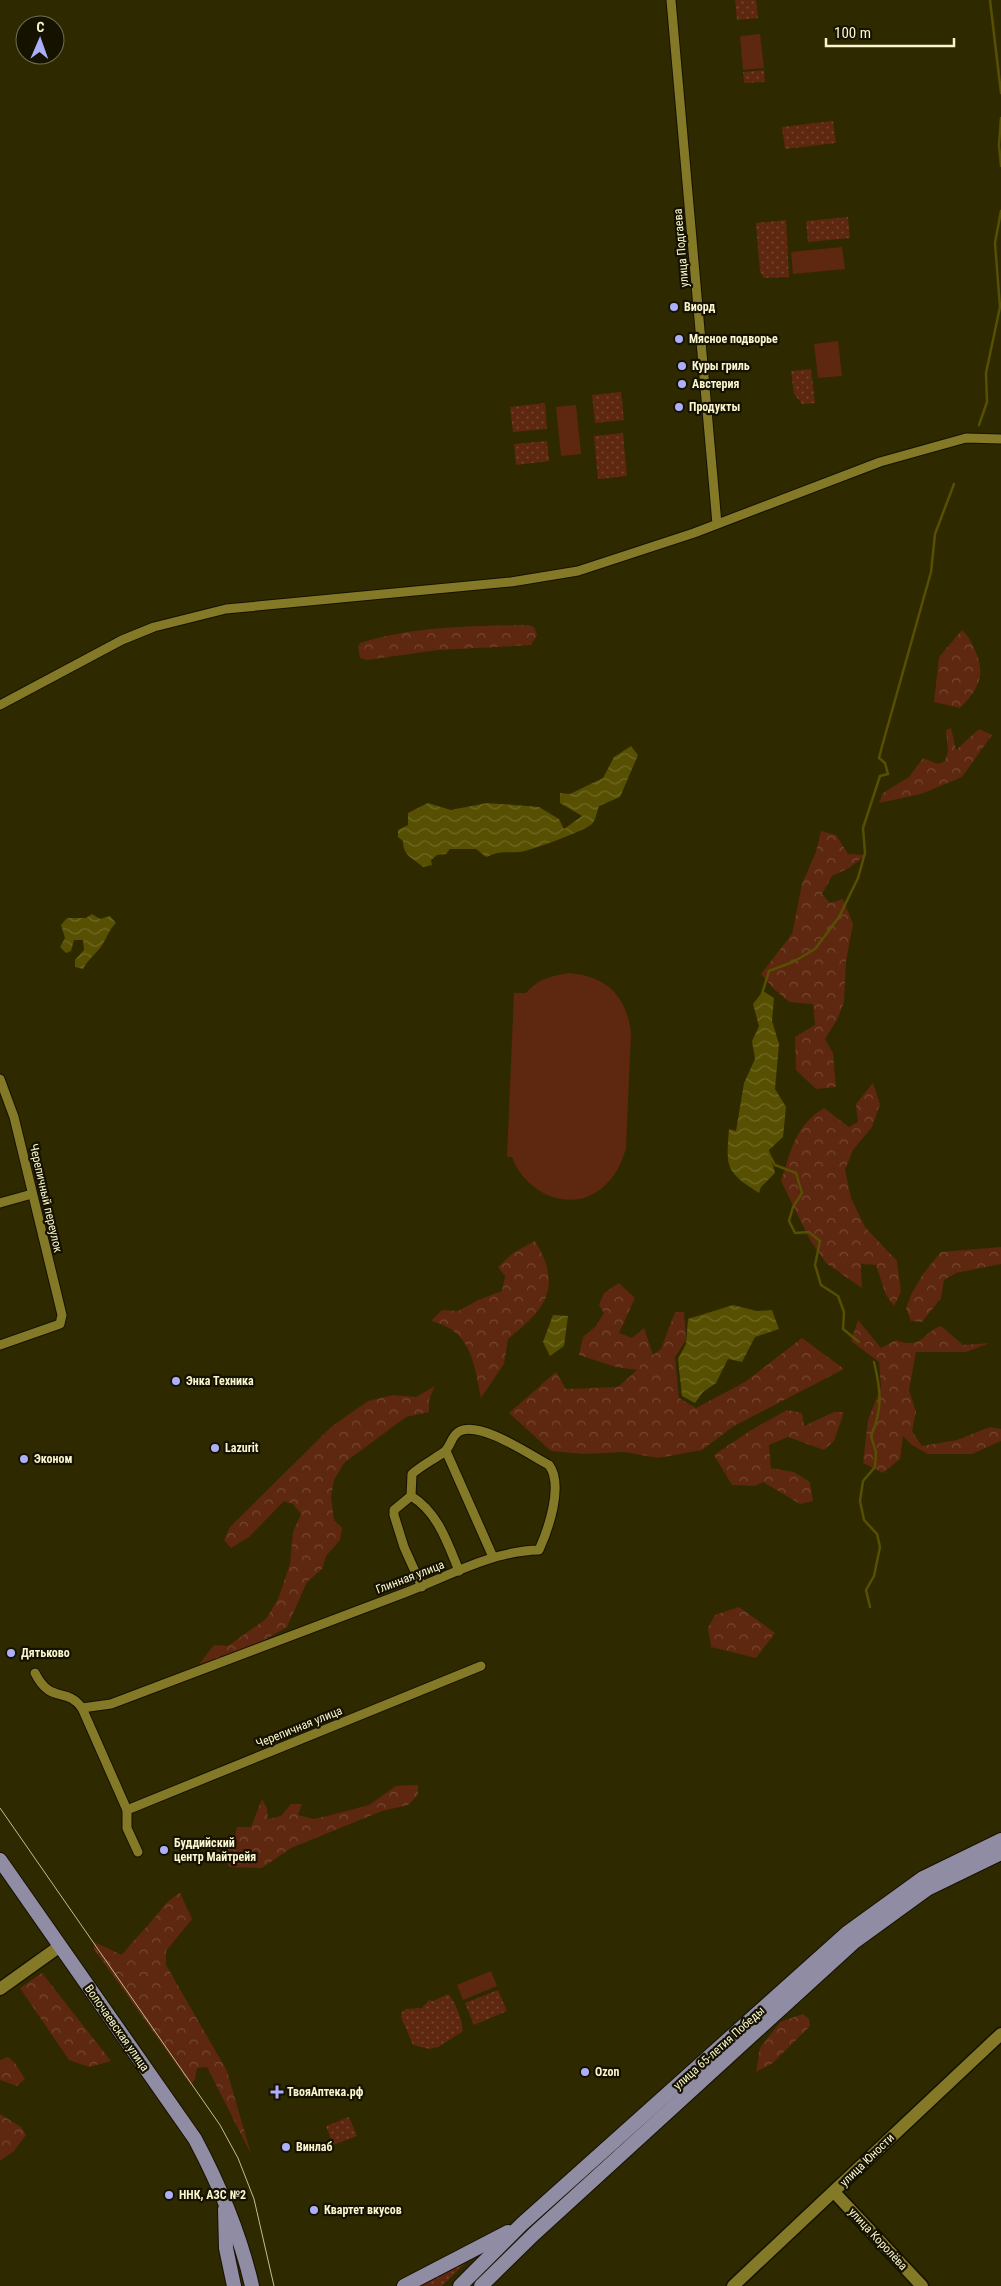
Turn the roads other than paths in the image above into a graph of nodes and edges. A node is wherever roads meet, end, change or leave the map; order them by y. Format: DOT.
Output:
graph roads {
  1 [pos="671,0"];
  2 [pos="1001,439"];
  3 [pos="718,524"];
  4 [pos="0,705"];
  5 [pos="0,1079"];
  6 [pos="32,1194"];
  7 [pos="0,1203"];
  8 [pos="0,1345"];
  9 [pos="446,1451"];
  10 [pos="408,1499"];
  11 [pos="493,1557"];
  12 [pos="459,1571"];
  13 [pos="422,1586"];
  14 [pos="481,1666"];
  15 [pos="35,1673"];
  16 [pos="82,1708"];
  17 [pos="127,1810"];
  18 [pos="1001,1840"];
  19 [pos="138,1852"];
  20 [pos="1001,1853"];
  21 [pos="0,1860"];
  22 [pos="60,1946"];
  23 [pos="0,1989"];
  24 [pos="1001,2034"];
  25 [pos="834,2192"];
  26 [pos="225,2201"];
  27 [pos="522,2224"];
  28 [pos="234,2286"];
  29 [pos="252,2286"];
  30 [pos="404,2286"];
  31 [pos="460,2286"];
  32 [pos="481,2286"];
  33 [pos="733,2286"];
  34 [pos="922,2286"];
  1 -- 3 [label="street, улица Подгаева"];
  2 -- 3 [label="street"];
  3 -- 4 [label="street"];
  5 -- 6 [label="street, Черепичный переулок"];
  6 -- 7 [label="street"];
  6 -- 8 [label="street, Черепичный переулок"];
  9 -- 10 [label="street, Глинная улица"];
  9 -- 11 [label="street"];
  9 -- 11 [label="street, Глинная улица"];
  10 -- 12 [label="street"];
  10 -- 13 [label="street"];
  11 -- 12 [label="street, Глинная улица"];
  12 -- 13 [label="street, Глинная улица"];
  13 -- 16 [label="street, Глинная улица"];
  14 -- 17 [label="street, Черепичная улица"];
  15 -- 16 [label="street"];
  16 -- 17 [label="street"];
  17 -- 19 [label="street"];
  18 -- 27 [label="main road, улица 65-летия Победы"];
  20 -- 32 [label="main road, улица 65-летия Победы"];
  21 -- 22 [label="main road, Волочаевская улица"];
  22 -- 23 [label="street"];
  22 -- 26 [label="main road, Волочаевская улица"];
  24 -- 25 [label="street, улица Юности"];
  25 -- 33 [label="street, улица Юности"];
  25 -- 34 [label="street, улица Королёва"];
  26 -- 28 [label="main road, Волочаевская улица"];
  26 -- 29 [label="main road, Волочаевская улица"];
  27 -- 30 [label="main road"];
  27 -- 31 [label="main road, улица 65-летия Победы"];
}
